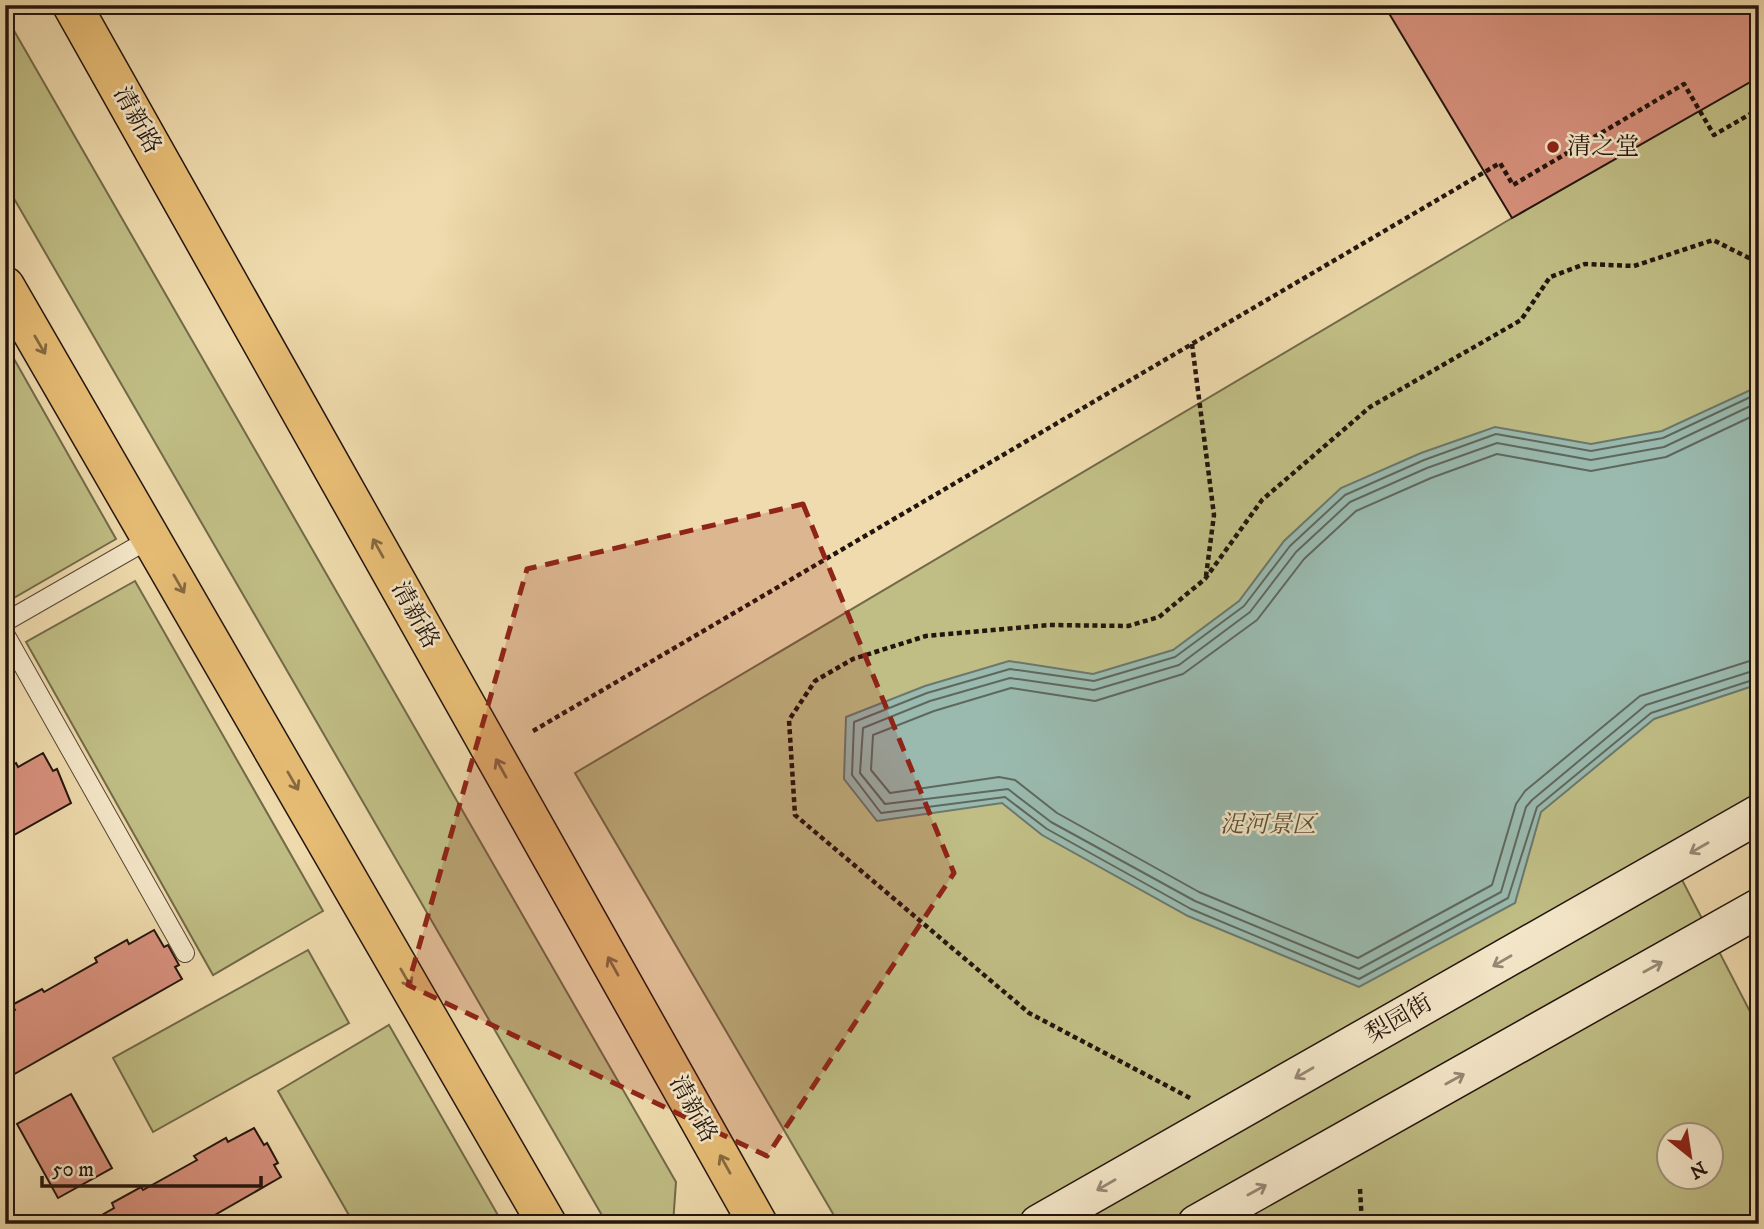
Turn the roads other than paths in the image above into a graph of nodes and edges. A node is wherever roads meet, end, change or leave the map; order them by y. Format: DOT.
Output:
graph roads {
  1 [pos="72,5"];
  2 [pos="5,286"];
  3 [pos="153,537"];
  4 [pos="5,622"];
  5 [pos="5,634"];
  6 [pos="1759,814"];
  7 [pos="1759,908"];
  8 [pos="185,953"];
  9 [pos="547,1224"];
  10 [pos="758,1224"];
  11 [pos="1039,1224"];
  12 [pos="1197,1224"];
  10 -- 1 [label="main road, 清新路, one-way"];
  2 -- 3 [label="main road, one-way"];
  3 -- 4 [label="lane"];
  3 -- 9 [label="main road, one-way"];
  5 -- 8 [label="lane"];
  6 -- 11 [label="main road, 梨园街, one-way"];
  12 -- 7 [label="main road, one-way"];
}
